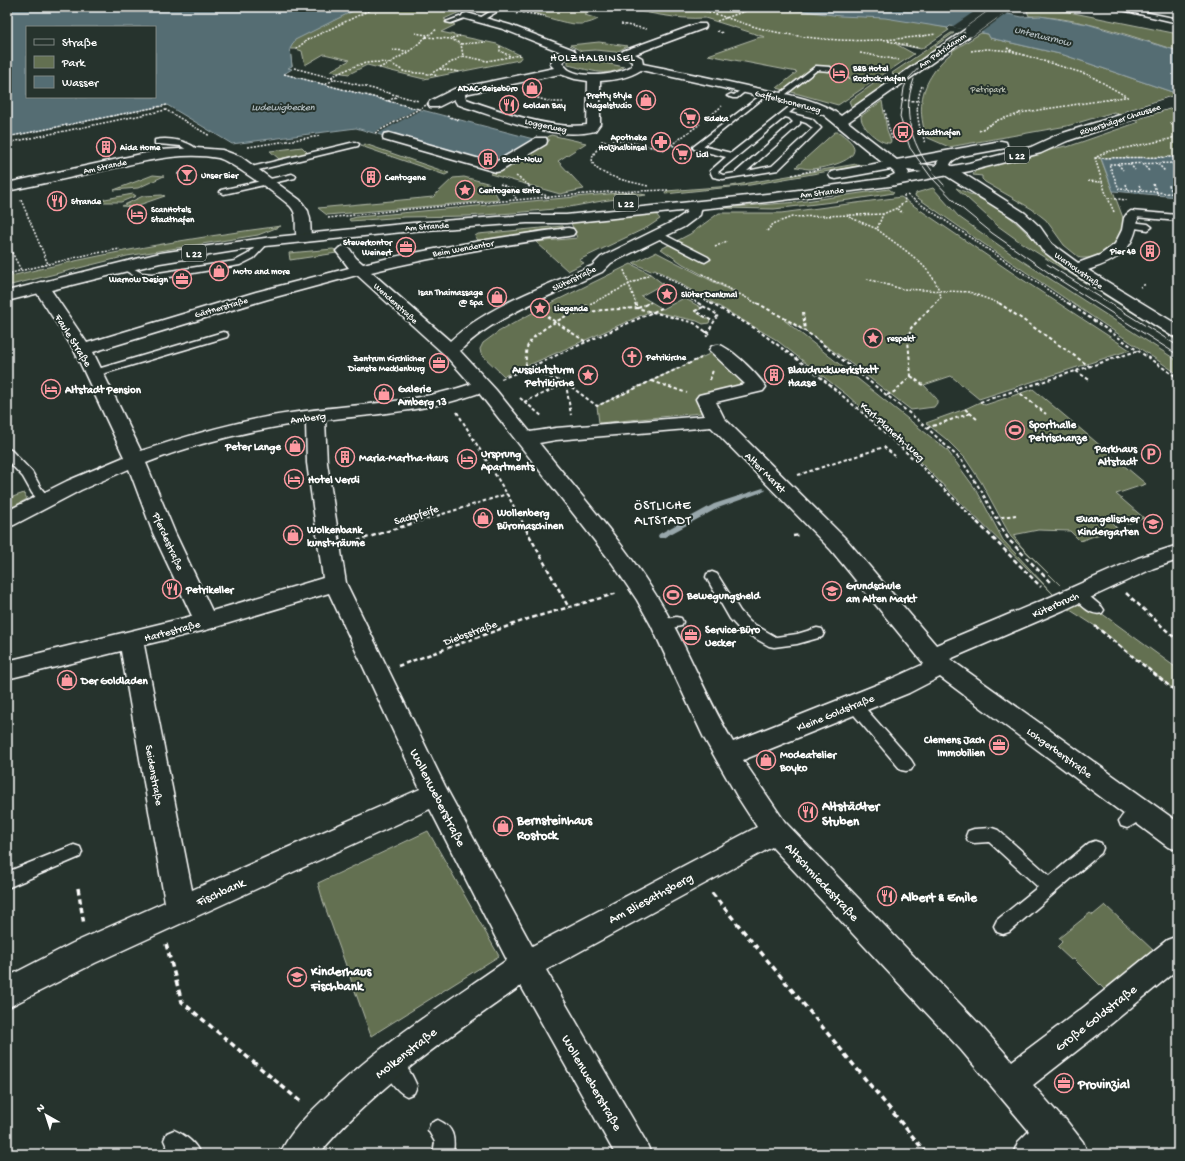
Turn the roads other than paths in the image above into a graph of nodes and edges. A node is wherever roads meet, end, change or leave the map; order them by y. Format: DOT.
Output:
graph roads {
  1 [pos="502,7"];
  2 [pos="1112,7"];
  3 [pos="1001,9"];
  4 [pos="1178,15"];
  5 [pos="1164,18"];
  6 [pos="481,19"];
  7 [pos="1178,21"];
  8 [pos="449,22"];
  9 [pos="464,26"];
  10 [pos="701,26"];
  11 [pos="639,66"];
  12 [pos="561,70"];
  13 [pos="830,70"];
  14 [pos="594,78"];
  15 [pos="745,89"];
  16 [pos="458,92"];
  17 [pos="765,94"];
  18 [pos="733,96"];
  19 [pos="779,97"];
  20 [pos="1178,100"];
  21 [pos="798,102"];
  22 [pos="430,106"];
  23 [pos="787,115"];
  24 [pos="842,121"];
  25 [pos="389,137"];
  26 [pos="1062,138"];
  27 [pos="541,141"];
  28 [pos="158,142"];
  29 [pos="355,144"];
  30 [pos="196,152"];
  31 [pos="957,153"];
  32 [pos="732,156"];
  33 [pos="895,165"];
  34 [pos="250,170"];
  35 [pos="949,171"];
  36 [pos="292,176"];
  37 [pos="736,176"];
  38 [pos="268,182"];
  39 [pos="890,182"];
  40 [pos="11,186"];
  41 [pos="224,192"];
  42 [pos="727,192"];
  43 [pos="695,206"];
  44 [pos="1178,218"];
  45 [pos="527,219"];
  46 [pos="1131,222"];
  47 [pos="1148,227"];
  48 [pos="568,232"];
  49 [pos="660,235"];
  50 [pos="304,238"];
  51 [pos="344,251"];
  52 [pos="705,259"];
  53 [pos="1076,269"];
  54 [pos="360,270"];
  55 [pos="42,286"];
  56 [pos="7,296"];
  57 [pos="1178,332"];
  58 [pos="223,335"];
  59 [pos="83,350"];
  60 [pos="718,350"];
  61 [pos="451,351"];
  62 [pos="95,373"];
  63 [pos="482,386"];
  64 [pos="315,416"];
  65 [pos="716,421"];
  66 [pos="526,439"];
  67 [pos="7,453"];
  68 [pos="135,459"];
  69 [pos="44,499"];
  70 [pos="7,520"];
  71 [pos="1175,557"];
  72 [pos="712,577"];
  73 [pos="335,583"];
  74 [pos="1069,598"];
  75 [pos="1097,610"];
  76 [pos="206,621"];
  77 [pos="817,633"];
  78 [pos="131,640"];
  79 [pos="937,662"];
  80 [pos="7,670"];
  81 [pos="854,705"];
  82 [pos="727,755"];
  83 [pos="906,765"];
  84 [pos="436,794"];
  85 [pos="775,830"];
  86 [pos="974,836"];
  87 [pos="1178,838"];
  88 [pos="1095,848"];
  89 [pos="74,852"];
  90 [pos="7,880"];
  91 [pos="1050,887"];
  92 [pos="170,914"];
  93 [pos="1003,926"];
  94 [pos="1178,950"];
  95 [pos="526,965"];
  96 [pos="7,993"];
  97 [pos="1010,1082"];
  98 [pos="438,1130"];
  99 [pos="174,1140"];
  100 [pos="1051,1146"];
  101 [pos="190,1154"];
  102 [pos="297,1154"];
  103 [pos="442,1154"];
  104 [pos="634,1154"];
  1 -- 6 [label="lane"];
  2 -- 5 [label="lane"];
  3 -- 24 [label="street, Am Petridamm, bridge"];
  4 -- 5 [label="lane"];
  5 -- 7 [label="lane"];
  6 -- 9 [label="street"];
  6 -- 12 [label="street"];
  8 -- 9 [label="lane"];
  10 -- 11 [label="street"];
  11 -- 14 [label="street"];
  11 -- 15 [label="street, Gaffelschonerweg"];
  12 -- 14 [label="street"];
  12 -- 16 [label="street"];
  13 -- 19 [label="lane"];
  14 -- 16 [label="street, Loggerweg"];
  15 -- 17 [label="street, Gaffelschonerweg"];
  15 -- 18 [label="lane"];
  16 -- 22 [label="street"];
  17 -- 19 [label="street, Gaffelschonerweg"];
  17 -- 32 [label="lane"];
  19 -- 21 [label="street, Gaffelschonerweg"];
  20 -- 26 [label="street, Rövershäger Chaussee / L 22, bridge"];
  21 -- 23 [label="lane"];
  21 -- 24 [label="street, Gaffelschonerweg"];
  23 -- 32 [label="lane"];
  23 -- 37 [label="lane"];
  23 -- 37 [label="lane"];
  24 -- 33 [label="street, Gaffelschonerweg"];
  25 -- 27 [label="street"];
  26 -- 31 [label="street, Rövershäger Chaussee / L 22"];
  26 -- 35 [label="street, Rövershäger Chaussee / L 22"];
  28 -- 30 [label="lane"];
  29 -- 34 [label="lane"];
  30 -- 34 [label="street, Am Strande"];
  30 -- 40 [label="street, Am Strande"];
  31 -- 33 [label="street, Am Strande / L 22"];
  31 -- 35 [label="street"];
  32 -- 37 [label="lane"];
  33 -- 35 [label="street"];
  33 -- 39 [label="street"];
  33 -- 42 [label="street, Am Strande / L 22"];
  34 -- 38 [label="street, Am Strande"];
  35 -- 39 [label="street, Am Strande / L 22"];
  35 -- 53 [label="street, Warnowstraße"];
  36 -- 38 [label="lane"];
  38 -- 41 [label="lane"];
  38 -- 50 [label="street, Am Strande"];
  39 -- 43 [label="street, Am Strande / L 22"];
  42 -- 43 [label="street, Am Strande"];
  42 -- 45 [label="street, Am Strande / L 22"];
  43 -- 45 [label="street, Am Strande / L 22"];
  43 -- 49 [label="street, Slüterstraße"];
  44 -- 46 [label="lane"];
  45 -- 50 [label="street, Am Strande / L 22"];
  46 -- 47 [label="lane"];
  46 -- 53 [label="street"];
  48 -- 54 [label="street, Beim Wendentor"];
  49 -- 52 [label="lane"];
  49 -- 61 [label="street, Slüterstraße"];
  50 -- 55 [label="street, Am Strande / L 22"];
  51 -- 54 [label="street, Wendenstraße"];
  53 -- 57 [label="street, Warnowstraße"];
  54 -- 59 [label="street, Gärtnerstraße"];
  54 -- 61 [label="street, Wendenstraße"];
  55 -- 56 [label="street, Am Strande / L 22"];
  55 -- 59 [label="street, Faule Straße"];
  58 -- 62 [label="lane"];
  59 -- 62 [label="street, Faule Straße"];
  60 -- 65 [label="street, Alter Markt"];
  61 -- 63 [label="street"];
  62 -- 68 [label="street, Faule Straße"];
  63 -- 64 [label="street, Amberg"];
  63 -- 66 [label="street"];
  64 -- 68 [label="street, Amberg"];
  64 -- 73 [label="street, Wollenweberstraße"];
  65 -- 66 [label="street"];
  65 -- 79 [label="street, Alter Markt"];
  66 -- 82 [label="street, Altschmiedestraße"];
  67 -- 69 [label="lane"];
  68 -- 69 [label="street, Amberg"];
  68 -- 76 [label="street, Pferdestraße"];
  69 -- 70 [label="street, Amberg"];
  71 -- 74 [label="street, Küterbruch"];
  72 -- 77 [label="lane"];
  73 -- 76 [label="street, Hartestraße"];
  73 -- 84 [label="street, Wollenweberstraße"];
  74 -- 75 [label="lane"];
  74 -- 79 [label="street, Küterbruch"];
  76 -- 78 [label="street, Hartestraße"];
  78 -- 80 [label="street, Hartestraße"];
  78 -- 92 [label="street, Seidenstraße"];
  79 -- 81 [label="street, Kleine Goldstraße"];
  79 -- 87 [label="street, Lohgerberstraße"];
  81 -- 82 [label="street, Kleine Goldstraße"];
  81 -- 83 [label="lane"];
  82 -- 85 [label="street, Altschmiedestraße"];
  84 -- 92 [label="street, Fischbank"];
  84 -- 95 [label="street, Wollenweberstraße"];
  85 -- 95 [label="street, Am Bliesathsberg"];
  85 -- 97 [label="street, Altschmiedestraße"];
  86 -- 91 [label="lane"];
  88 -- 91 [label="lane"];
  89 -- 90 [label="lane"];
  91 -- 93 [label="lane"];
  92 -- 96 [label="street, Fischbank"];
  94 -- 97 [label="street, Große Goldstraße"];
  95 -- 102 [label="street, Molkenstraße"];
  95 -- 104 [label="street, Wollenweberstraße"];
  97 -- 100 [label="street, Altschmiedestraße"];
  98 -- 103 [label="lane"];
  99 -- 101 [label="lane"];
}
